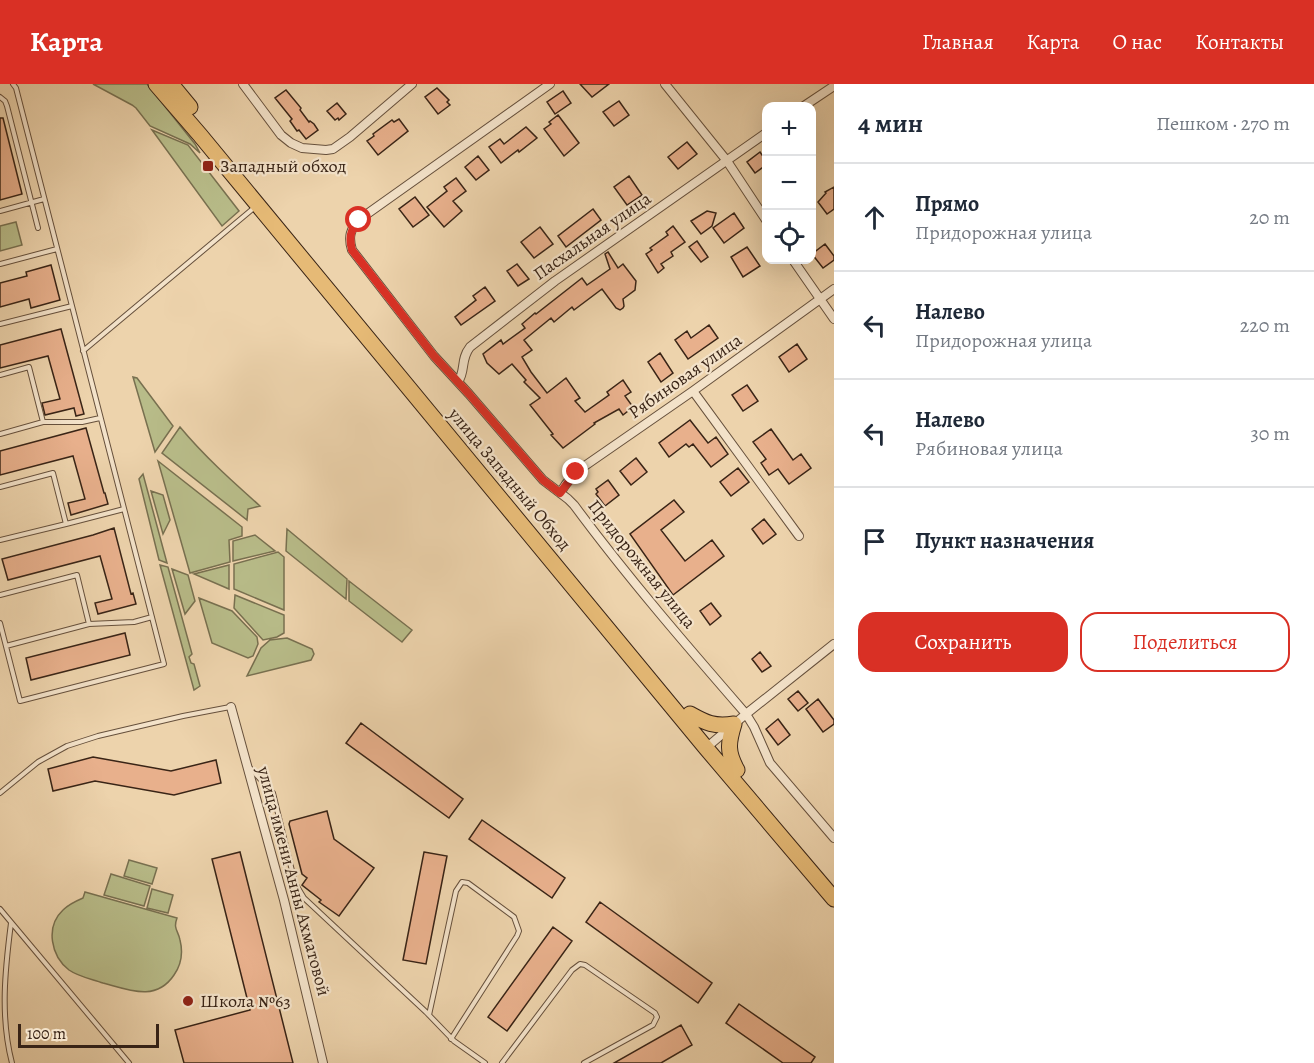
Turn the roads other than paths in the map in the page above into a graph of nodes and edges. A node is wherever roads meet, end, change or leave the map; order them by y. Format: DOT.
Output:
graph roads {
  1 [pos="13,84"];
  2 [pos="156,84"];
  3 [pos="171,84"];
  4 [pos="243,84"];
  5 [pos="412,84"];
  6 [pos="550,84"];
  7 [pos="665,84"];
  8 [pos="834,86"];
  9 [pos="0,97"];
  10 [pos="810,102"];
  11 [pos="762,136"];
  12 [pos="727,161"];
  13 [pos="44,200"];
  14 [pos="32,203"];
  15 [pos="258,205"];
  16 [pos="0,211"];
  17 [pos="762,214"];
  18 [pos="38,228"];
  19 [pos="57,249"];
  20 [pos="0,264"];
  21 [pos="796,264"];
  22 [pos="834,290"];
  23 [pos="820,299"];
  24 [pos="72,306"];
  25 [pos="834,319"];
  26 [pos="0,324"];
  27 [pos="83,351"];
  28 [pos="0,375"];
  29 [pos="458,382"];
  30 [pos="693,391"];
  31 [pos="100,418"];
  32 [pos="44,422"];
  33 [pos="0,434"];
  34 [pos="0,487"];
  35 [pos="560,493"];
  36 [pos="124,509"];
  37 [pos="66,524"];
  38 [pos="799,536"];
  39 [pos="0,540"];
  40 [pos="0,595"];
  41 [pos="152,617"];
  42 [pos="0,624"];
  43 [pos="89,624"];
  44 [pos="6,646"];
  45 [pos="833,647"];
  46 [pos="231,707"];
  47 [pos="690,714"];
  48 [pos="740,719"];
  49 [pos="710,745"];
  50 [pos="247,765"];
  51 [pos="737,770"];
  52 [pos="0,793"];
  53 [pos="834,838"];
  54 [pos="834,883"];
  55 [pos="834,899"];
  56 [pos="0,909"];
  57 [pos="11,922"];
  58 [pos="429,1015"];
  59 [pos="451,1039"];
  60 [pos="12,1063"];
  61 [pos="129,1063"];
  62 [pos="323,1063"];
  63 [pos="485,1063"];
  64 [pos="502,1063"];
  65 [pos="584,1063"];
  1 -- 13 [label="lane"];
  2 -- 15 [label="highway, улица Западный Обход"];
  3 -- 47 [label="highway, улица Западный Обход"];
  4 -- 5 [label="street"];
  6 -- 29 [label="street, Придорожная улица"];
  7 -- 12 [label="street"];
  8 -- 10 [label="street"];
  9 -- 14 [label="lane"];
  11 -- 12 [label="street, Пасхальная улица"];
  12 -- 17 [label="street"];
  12 -- 29 [label="street, Пасхальная улица"];
  13 -- 14 [label="lane"];
  13 -- 19 [label="lane"];
  14 -- 16 [label="lane"];
  14 -- 18 [label="lane"];
  15 -- 27 [label="lane"];
  15 -- 49 [label="highway, улица Западный Обход"];
  19 -- 20 [label="lane"];
  19 -- 24 [label="lane"];
  21 -- 23 [label="street"];
  22 -- 23 [label="street, Рябиновая улица"];
  23 -- 25 [label="street"];
  23 -- 30 [label="street, Рябиновая улица"];
  24 -- 26 [label="lane"];
  24 -- 27 [label="lane"];
  27 -- 31 [label="lane"];
  28 -- 32 [label="lane"];
  29 -- 35 [label="street, Придорожная улица"];
  30 -- 35 [label="street, Рябиновая улица"];
  30 -- 38 [label="street"];
  31 -- 32 [label="lane"];
  31 -- 36 [label="lane"];
  32 -- 33 [label="lane"];
  34 -- 37 [label="lane"];
  35 -- 48 [label="street, Придорожная улица"];
  36 -- 37 [label="lane"];
  36 -- 41 [label="lane"];
  37 -- 39 [label="lane"];
  40 -- 43 [label="lane"];
  41 -- 43 [label="lane"];
  41 -- 44 [label="lane"];
  42 -- 44 [label="lane"];
  43 -- 44 [label="lane"];
  45 -- 48 [label="street"];
  46 -- 50 [label="street, улица имени Анны Ахматовой"];
  46 -- 52 [label="lane"];
  47 -- 48 [label="highway"];
  47 -- 49 [label="highway, улица Западный Обход"];
  48 -- 49 [label="street"];
  48 -- 51 [label="highway"];
  48 -- 53 [label="street, Придорожная улица"];
  49 -- 51 [label="highway, улица Западный Обход"];
  49 -- 55 [label="highway, улица Западный Обход"];
  50 -- 58 [label="lane"];
  50 -- 62 [label="street, улица имени Анны Ахматовой"];
  51 -- 54 [label="highway, улица Западный Обход"];
  56 -- 57 [label="lane"];
  57 -- 60 [label="lane"];
  57 -- 61 [label="lane"];
  58 -- 59 [label="lane"];
  58 -- 59 [label="lane"];
  59 -- 63 [label="lane"];
  64 -- 65 [label="lane"];
}
